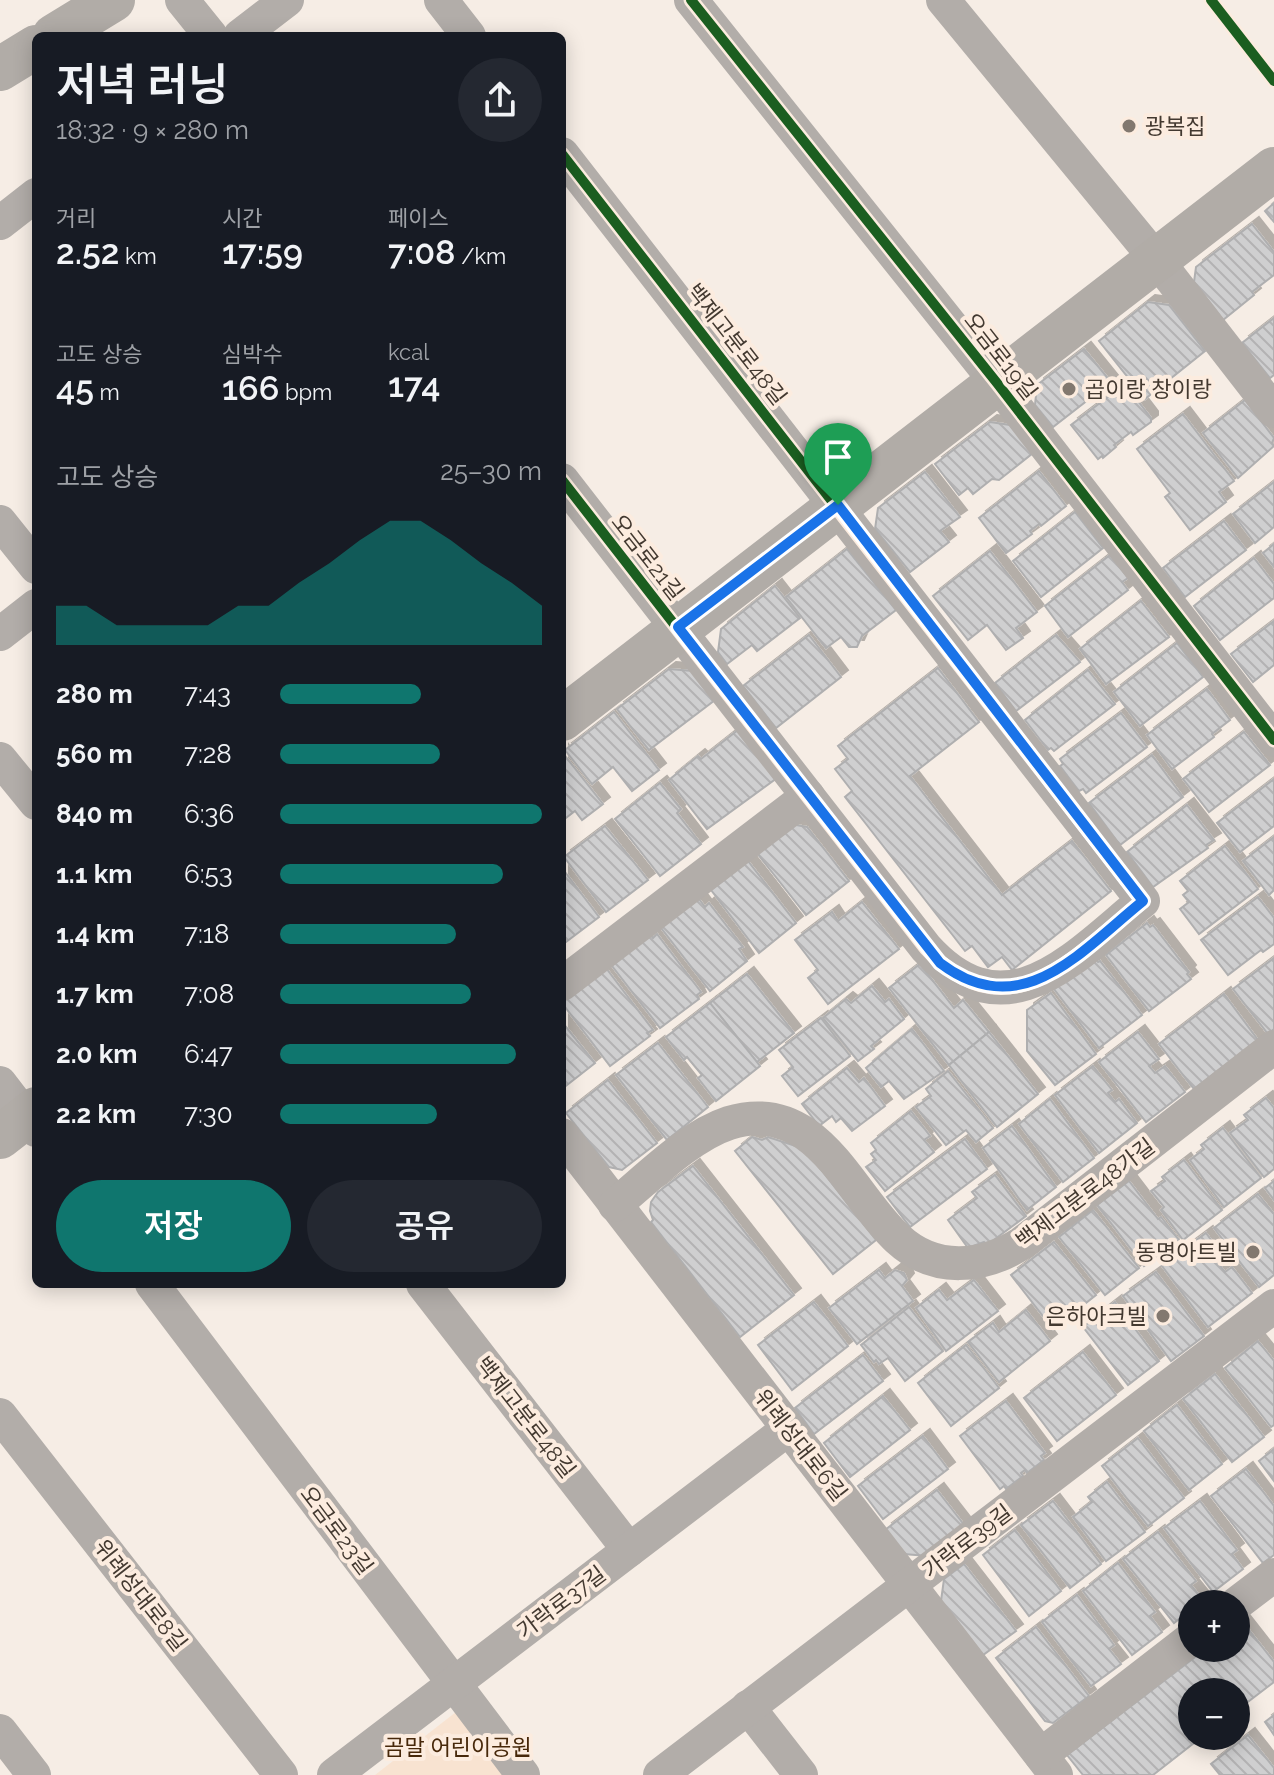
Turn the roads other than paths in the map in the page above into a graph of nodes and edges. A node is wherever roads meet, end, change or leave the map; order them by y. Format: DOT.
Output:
graph roads {
  1 [pos="113,0"];
  2 [pos="182,0"];
  3 [pos="287,0"];
  4 [pos="441,0"];
  5 [pos="691,0"];
  6 [pos="943,0"];
  7 [pos="61,32"];
  8 [pos="208,32"];
  9 [pos="245,32"];
  10 [pos="466,32"];
  11 [pos="32,49"];
  12 [pos="0,69"];
  13 [pos="566,159"];
  14 [pos="1274,169"];
  15 [pos="32,198"];
  16 [pos="0,223"];
  17 [pos="1156,259"];
  18 [pos="997,383"];
  19 [pos="1274,411"];
  20 [pos="566,485"];
  21 [pos="838,505"];
  22 [pos="0,522"];
  23 [pos="32,562"];
  24 [pos="32,609"];
  25 [pos="678,627"];
  26 [pos="0,634"];
  27 [pos="566,716"];
  28 [pos="1274,740"];
  29 [pos="0,759"];
  30 [pos="808,796"];
  31 [pos="32,798"];
  32 [pos="1143,901"];
  33 [pos="566,981"];
  34 [pos="1274,1047"];
  35 [pos="566,1140"];
  36 [pos="615,1205"];
  37 [pos="155,1288"];
  38 [pos="426,1288"];
  39 [pos="1274,1306"];
  40 [pos="0,1415"];
  41 [pos="788,1429"];
  42 [pos="629,1550"];
  43 [pos="1274,1575"];
  44 [pos="910,1584"];
  45 [pos="1250,1593"];
  46 [pos="1178,1650"];
  47 [pos="453,1684"];
  48 [pos="748,1707"];
  49 [pos="0,1731"];
  50 [pos="1048,1765"];
  51 [pos="34,1775"];
  52 [pos="281,1775"];
  53 [pos="334,1775"];
  54 [pos="523,1775"];
  55 [pos="660,1775"];
  56 [pos="801,1775"];
  1 -- 7 [label="street"];
  2 -- 8 [label="street"];
  3 -- 9 [label="street"];
  4 -- 10 [label="street"];
  5 -- 18 [label="street, 오금로19길"];
  6 -- 17 [label="street"];
  11 -- 12 [label="street"];
  13 -- 21 [label="street, 백제고분로48길"];
  14 -- 17 [label="street"];
  15 -- 16 [label="street"];
  17 -- 18 [label="street"];
  17 -- 19 [label="street"];
  18 -- 21 [label="street"];
  18 -- 28 [label="street, 오금로19길"];
  20 -- 25 [label="street, 오금로21길"];
  21 -- 25 [label="street"];
  21 -- 32 [label="street, 백제고분로48길"];
  22 -- 23 [label="street"];
  24 -- 26 [label="street"];
  25 -- 27 [label="street"];
  25 -- 30 [label="street, 오금로21길"];
  29 -- 31 [label="street"];
  30 -- 32 [label="street, 오금로21길"];
  30 -- 33 [label="street"];
  34 -- 36 [label="street, 백제고분로48가길"];
  35 -- 36 [label="street, 위례성대로6길"];
  36 -- 41 [label="street, 위례성대로6길"];
  37 -- 47 [label="street, 오금로23길"];
  38 -- 42 [label="street, 백제고분로48길"];
  39 -- 44 [label="street, 가락로39길"];
  40 -- 52 [label="street, 위례성대로8길"];
  41 -- 42 [label="street, 가락로37길"];
  41 -- 44 [label="street, 위례성대로6길"];
  42 -- 47 [label="street, 가락로37길"];
  43 -- 45 [label="street"];
  44 -- 48 [label="street, 가락로39길"];
  44 -- 50 [label="street, 위례성대로6길"];
  46 -- 50 [label="street, 위례성대로6길"];
  47 -- 53 [label="street, 가락로37길"];
  47 -- 54 [label="street, 오금로23길"];
  48 -- 55 [label="street, 가락로39길"];
  48 -- 56 [label="street"];
  49 -- 51 [label="street"];
}
